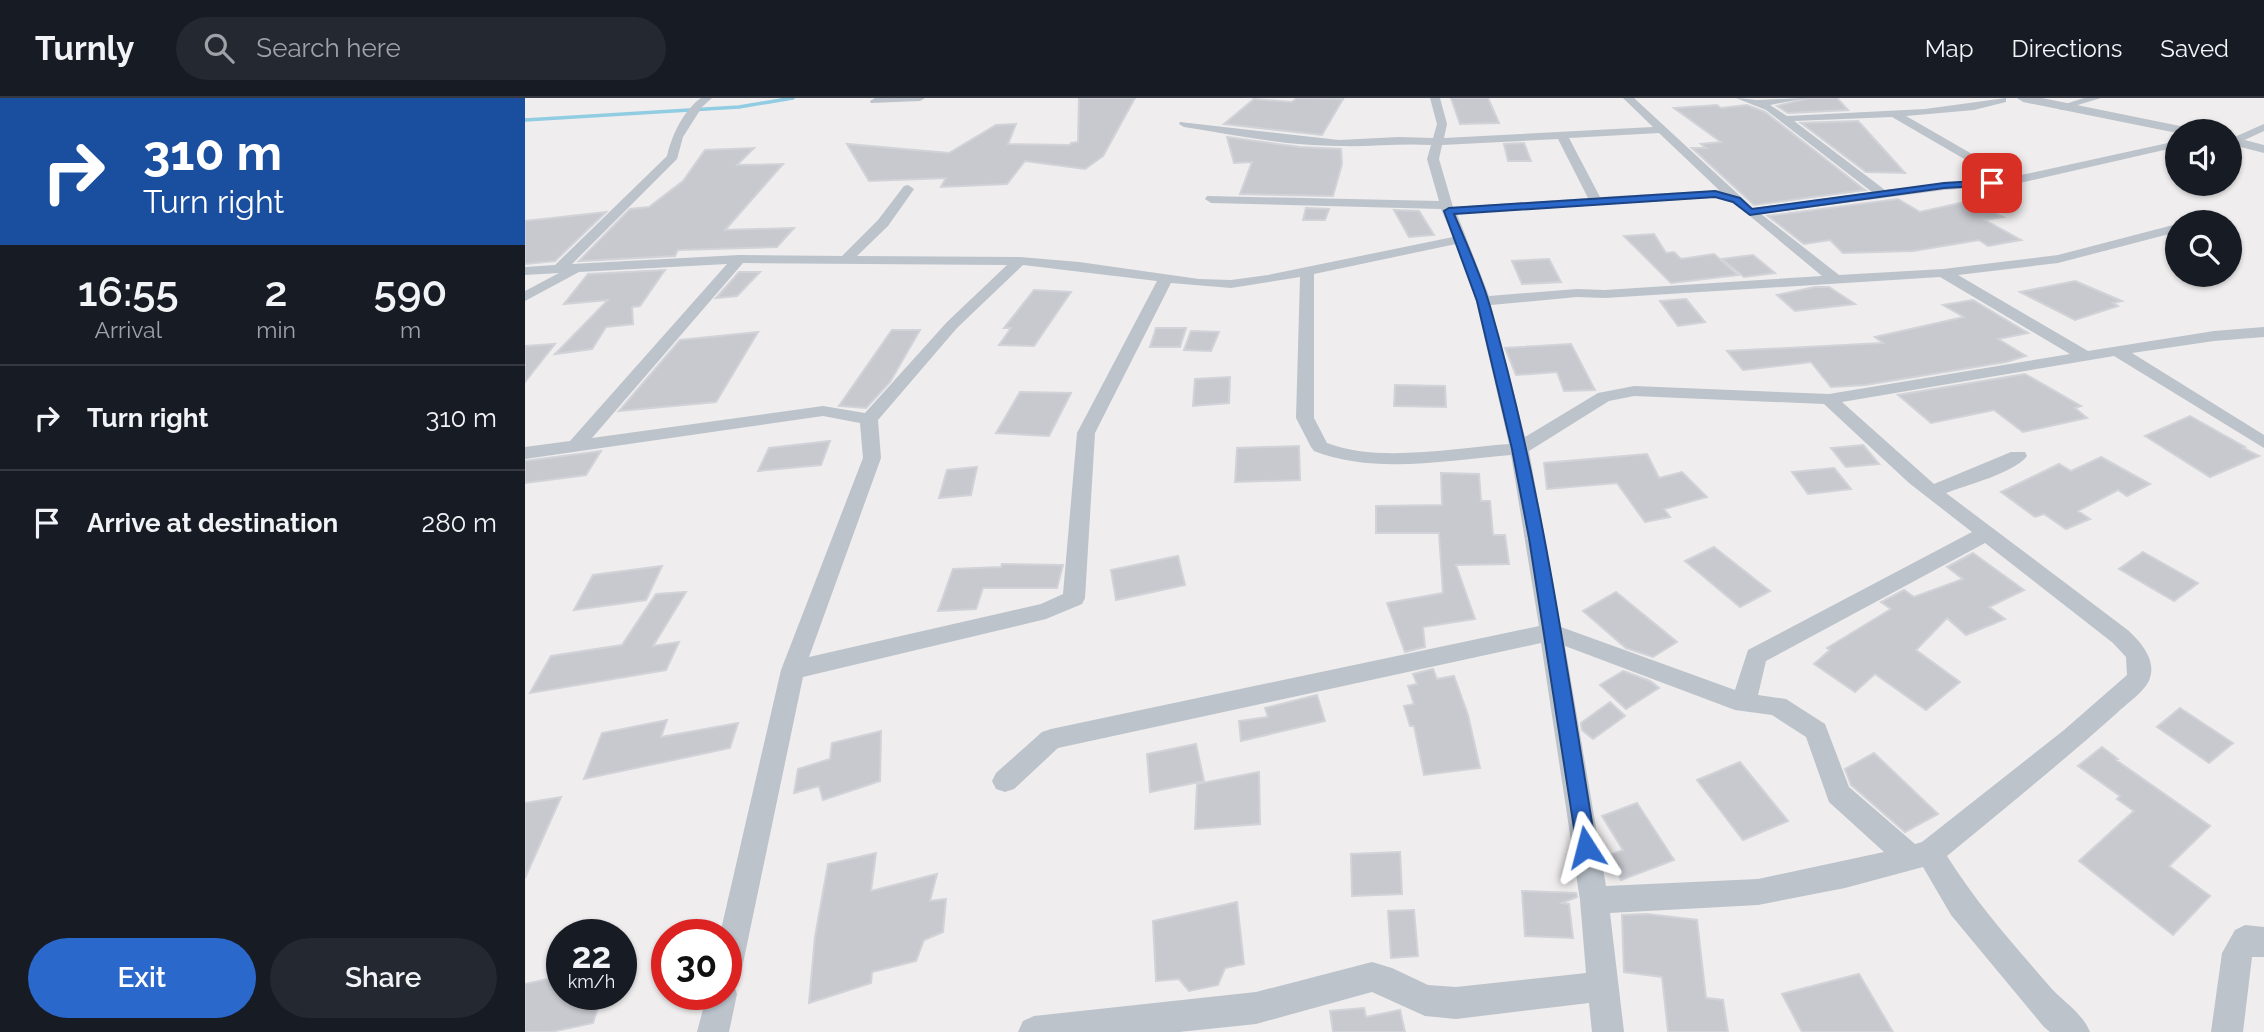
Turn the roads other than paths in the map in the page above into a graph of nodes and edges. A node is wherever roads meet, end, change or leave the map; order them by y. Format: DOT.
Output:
graph roads {
  1 [pos="707,98"];
  2 [pos="920,98"];
  3 [pos="1435,98"];
  4 [pos="1628,98"];
  5 [pos="1741,98"];
  6 [pos="1801,98"];
  7 [pos="2023,98"];
  8 [pos="2096,98"];
  9 [pos="2002,100"];
  10 [pos="875,101"];
  11 [pos="1758,103"];
  12 [pos="2061,107"];
  13 [pos="1895,114"];
  14 [pos="1783,119"];
  15 [pos="1184,124"];
  16 [pos="2165,127"];
  17 [pos="2264,127"];
  18 [pos="1661,130"];
  19 [pos="1561,134"];
  20 [pos="2242,137"];
  21 [pos="1438,142"];
  22 [pos="2242,144"];
  23 [pos="2165,147"];
  24 [pos="2264,149"];
  25 [pos="2011,181"];
  26 [pos="908,189"];
  27 [pos="1882,194"];
  28 [pos="1727,196"];
  29 [pos="1211,199"];
  30 [pos="1596,201"];
  31 [pos="1447,208"];
  32 [pos="1750,212"];
  33 [pos="2165,231"];
  34 [pos="1461,239"];
  35 [pos="847,258"];
  36 [pos="739,259"];
  37 [pos="1020,261"];
  38 [pos="580,268"];
  39 [pos="559,269"];
  40 [pos="525,271"];
  41 [pos="1307,271"];
  42 [pos="1943,273"];
  43 [pos="1166,278"];
  44 [pos="1837,281"];
  45 [pos="525,297"];
  46 [pos="1483,301"];
  47 [pos="2264,332"];
  48 [pos="2117,351"];
  49 [pos="2085,356"];
  50 [pos="1829,399"];
  51 [pos="869,419"];
  52 [pos="578,443"];
  53 [pos="2264,443"];
  54 [pos="1519,449"];
  55 [pos="525,453"];
  56 [pos="2018,456"];
  57 [pos="1933,491"];
  58 [pos="1987,533"];
  59 [pos="1552,632"];
  60 [pos="793,670"];
  61 [pos="1744,703"];
  62 [pos="1005,781"];
  63 [pos="1920,856"];
  64 [pos="1594,900"];
  65 [pos="738,919"];
  66 [pos="2264,942"];
  67 [pos="1603,986"];
  68 [pos="718,1010"];
  69 [pos="713,1032"];
  70 [pos="1034,1032"];
  71 [pos="1608,1032"];
  72 [pos="2074,1032"];
  73 [pos="2227,1032"];
  1 -- 39 [label="street"];
  2 -- 10 [label="street"];
  3 -- 21 [label="street"];
  4 -- 18 [label="street"];
  5 -- 11 [label="street"];
  6 -- 11 [label="street"];
  7 -- 12 [label="street"];
  8 -- 12 [label="street"];
  9 -- 13 [label="street"];
  11 -- 14 [label="street"];
  12 -- 16 [label="street"];
  13 -- 14 [label="street"];
  13 -- 25 [label="street"];
  14 -- 27 [label="street"];
  15 -- 21 [label="street"];
  17 -- 20 [label="street"];
  18 -- 19 [label="street"];
  18 -- 28 [label="street"];
  19 -- 21 [label="street"];
  19 -- 30 [label="street"];
  21 -- 31 [label="street"];
  22 -- 24 [label="street"];
  23 -- 25 [label="street"];
  25 -- 27 [label="street"];
  26 -- 35 [label="street"];
  27 -- 32 [label="street"];
  28 -- 30 [label="street"];
  28 -- 32 [label="street"];
  29 -- 31 [label="street"];
  30 -- 31 [label="street"];
  31 -- 34 [label="street"];
  32 -- 44 [label="street"];
  33 -- 42 [label="street"];
  34 -- 41 [label="street"];
  34 -- 46 [label="street"];
  35 -- 36 [label="street"];
  35 -- 37 [label="street"];
  36 -- 38 [label="street"];
  36 -- 52 [label="street"];
  37 -- 43 [label="street"];
  37 -- 51 [label="street"];
  38 -- 39 [label="street"];
  38 -- 45 [label="street"];
  39 -- 40 [label="street"];
  41 -- 43 [label="street"];
  41 -- 54 [label="street"];
  42 -- 44 [label="street"];
  42 -- 49 [label="street"];
  43 -- 60 [label="street"];
  44 -- 46 [label="street"];
  46 -- 54 [label="street"];
  47 -- 48 [label="street"];
  48 -- 49 [label="street"];
  48 -- 53 [label="street"];
  49 -- 50 [label="street"];
  50 -- 54 [label="street"];
  50 -- 57 [label="street"];
  51 -- 52 [label="street"];
  51 -- 60 [label="street"];
  52 -- 55 [label="street"];
  54 -- 59 [label="street"];
  56 -- 57 [label="street"];
  57 -- 58 [label="street"];
  58 -- 61 [label="street"];
  58 -- 63 [label="street"];
  59 -- 61 [label="street"];
  59 -- 62 [label="street"];
  59 -- 64 [label="street"];
  60 -- 65 [label="street"];
  61 -- 63 [label="street"];
  63 -- 64 [label="street"];
  63 -- 72 [label="street"];
  64 -- 67 [label="street"];
  66 -- 73 [label="street"];
  67 -- 70 [label="street"];
  67 -- 71 [label="street"];
  68 -- 69 [label="street"];
}
